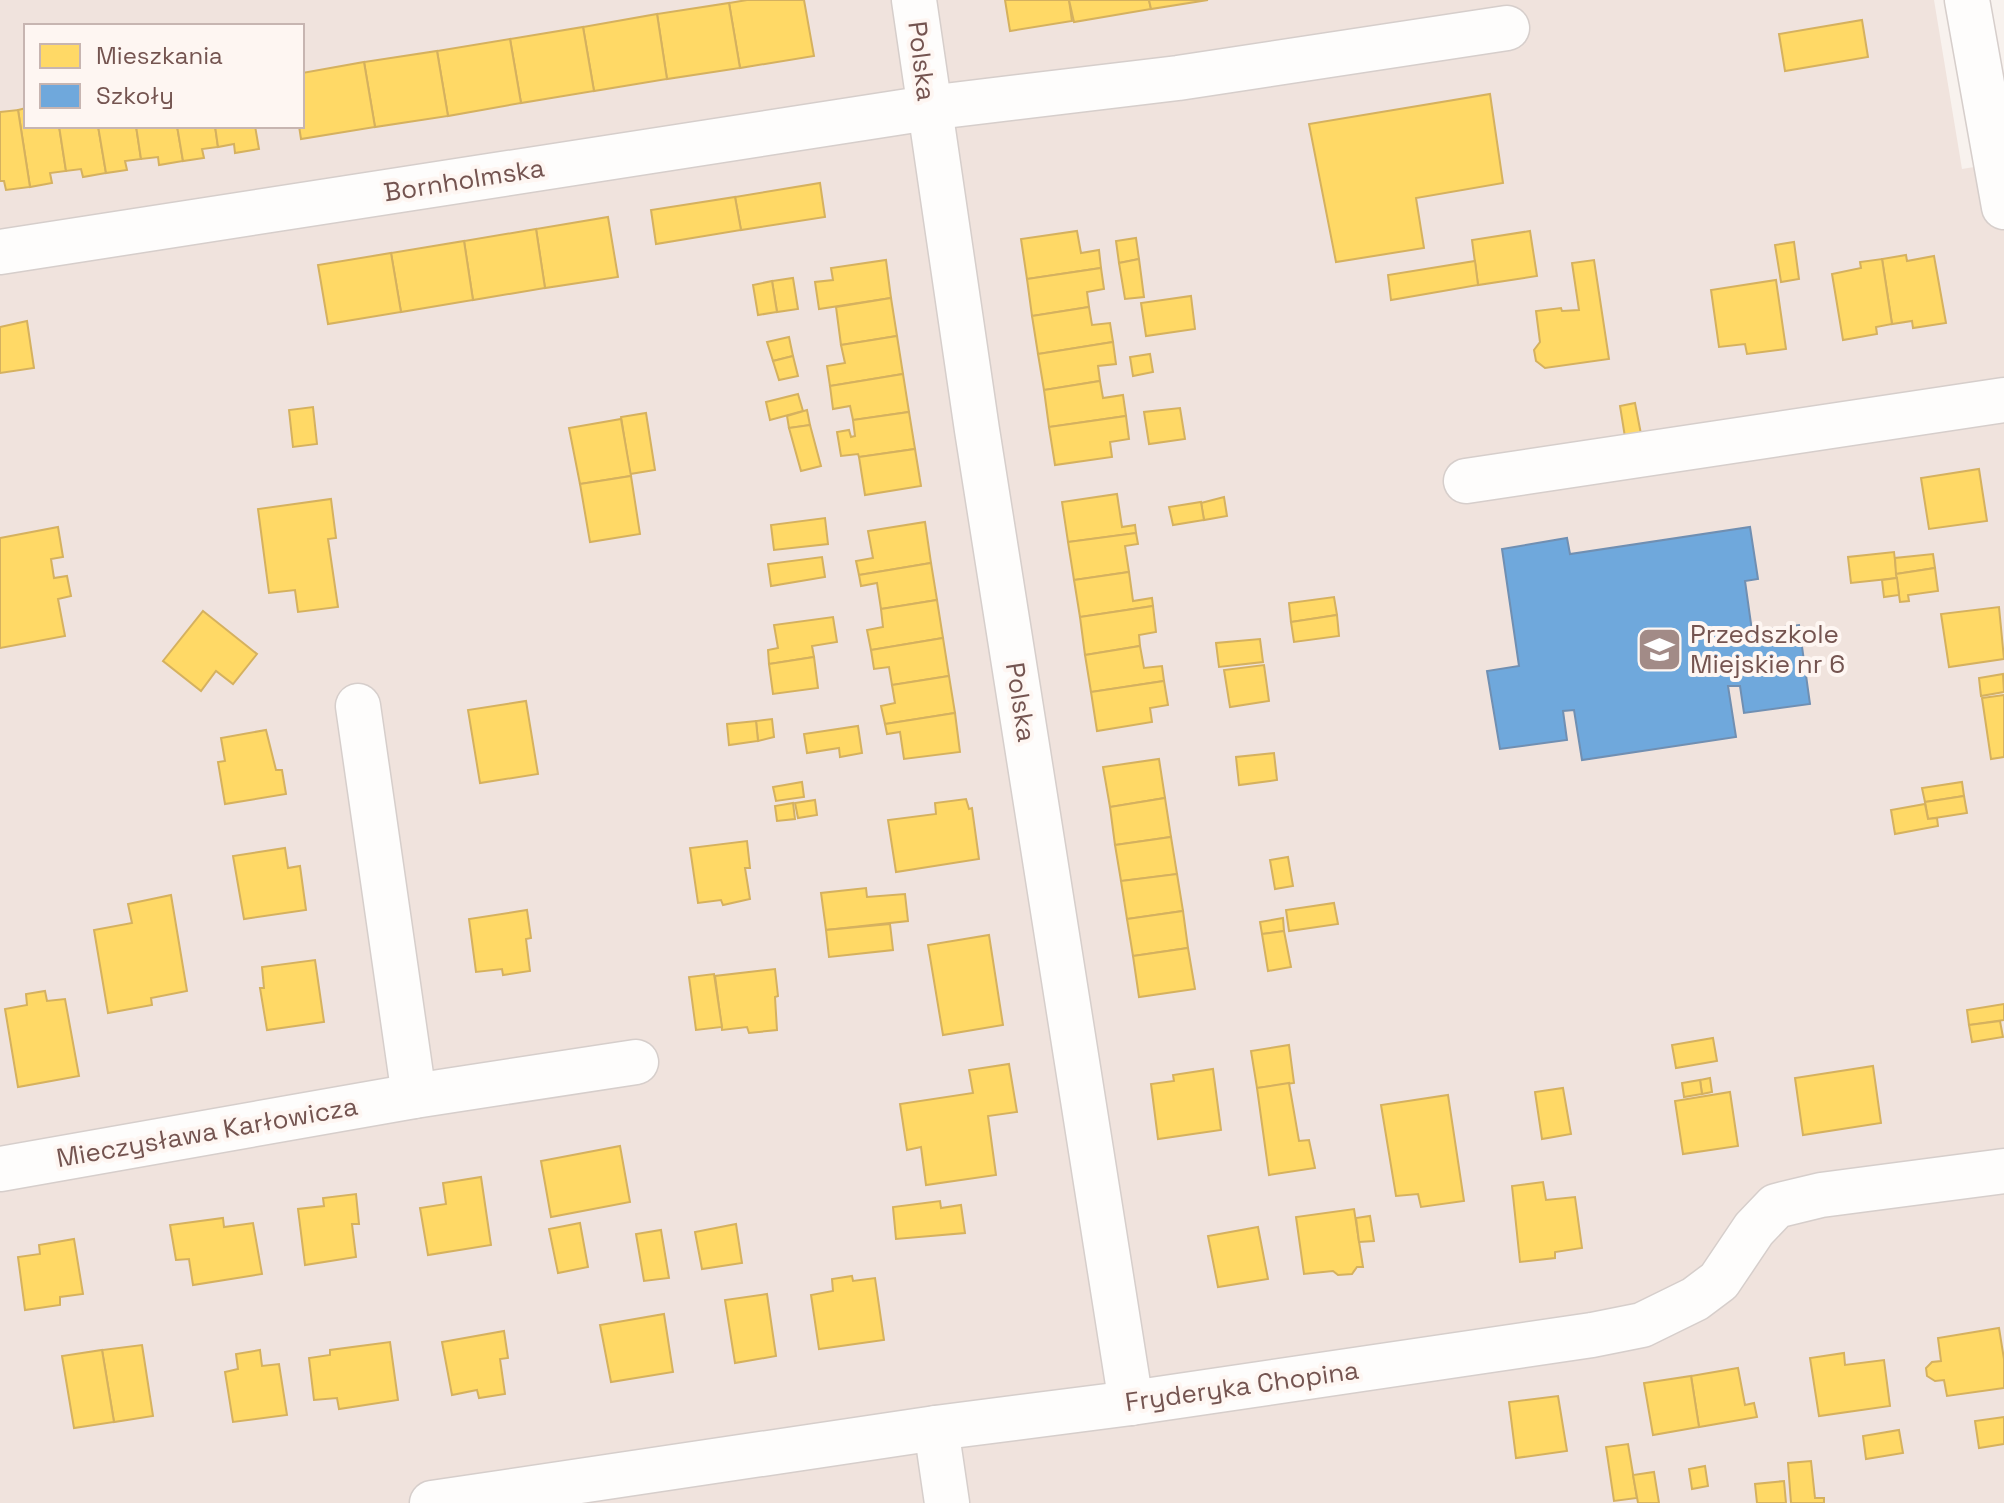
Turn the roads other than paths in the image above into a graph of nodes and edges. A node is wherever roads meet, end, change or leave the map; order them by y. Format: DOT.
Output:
graph roads {
  1 [pos="914,0"];
  2 [pos="1967,0"];
  3 [pos="1507,28"];
  4 [pos="928,108"];
  5 [pos="2004,207"];
  6 [pos="0,252"];
  7 [pos="2004,400"];
  8 [pos="1466,481"];
  9 [pos="358,706"];
  10 [pos="636,1062"];
  11 [pos="414,1096"];
  12 [pos="0,1169"];
  13 [pos="2004,1171"];
  14 [pos="1131,1403"];
  15 [pos="936,1428"];
  16 [pos="432,1503"];
  17 [pos="947,1503"];
  1 -- 4 [label="street, Polska"];
  2 -- 5 [label="street"];
  3 -- 4 [label="street, Bornholmska"];
  4 -- 6 [label="street, Bornholmska"];
  4 -- 14 [label="street, Polska"];
  7 -- 8 [label="street"];
  9 -- 11 [label="street"];
  10 -- 11 [label="street, Mieczysława Karłowicza"];
  11 -- 12 [label="street, Mieczysława Karłowicza"];
  13 -- 14 [label="street, Fryderyka Chopina"];
  14 -- 15 [label="street, Fryderyka Chopina"];
  15 -- 16 [label="street, Fryderyka Chopina"];
  15 -- 17 [label="street"];
}
